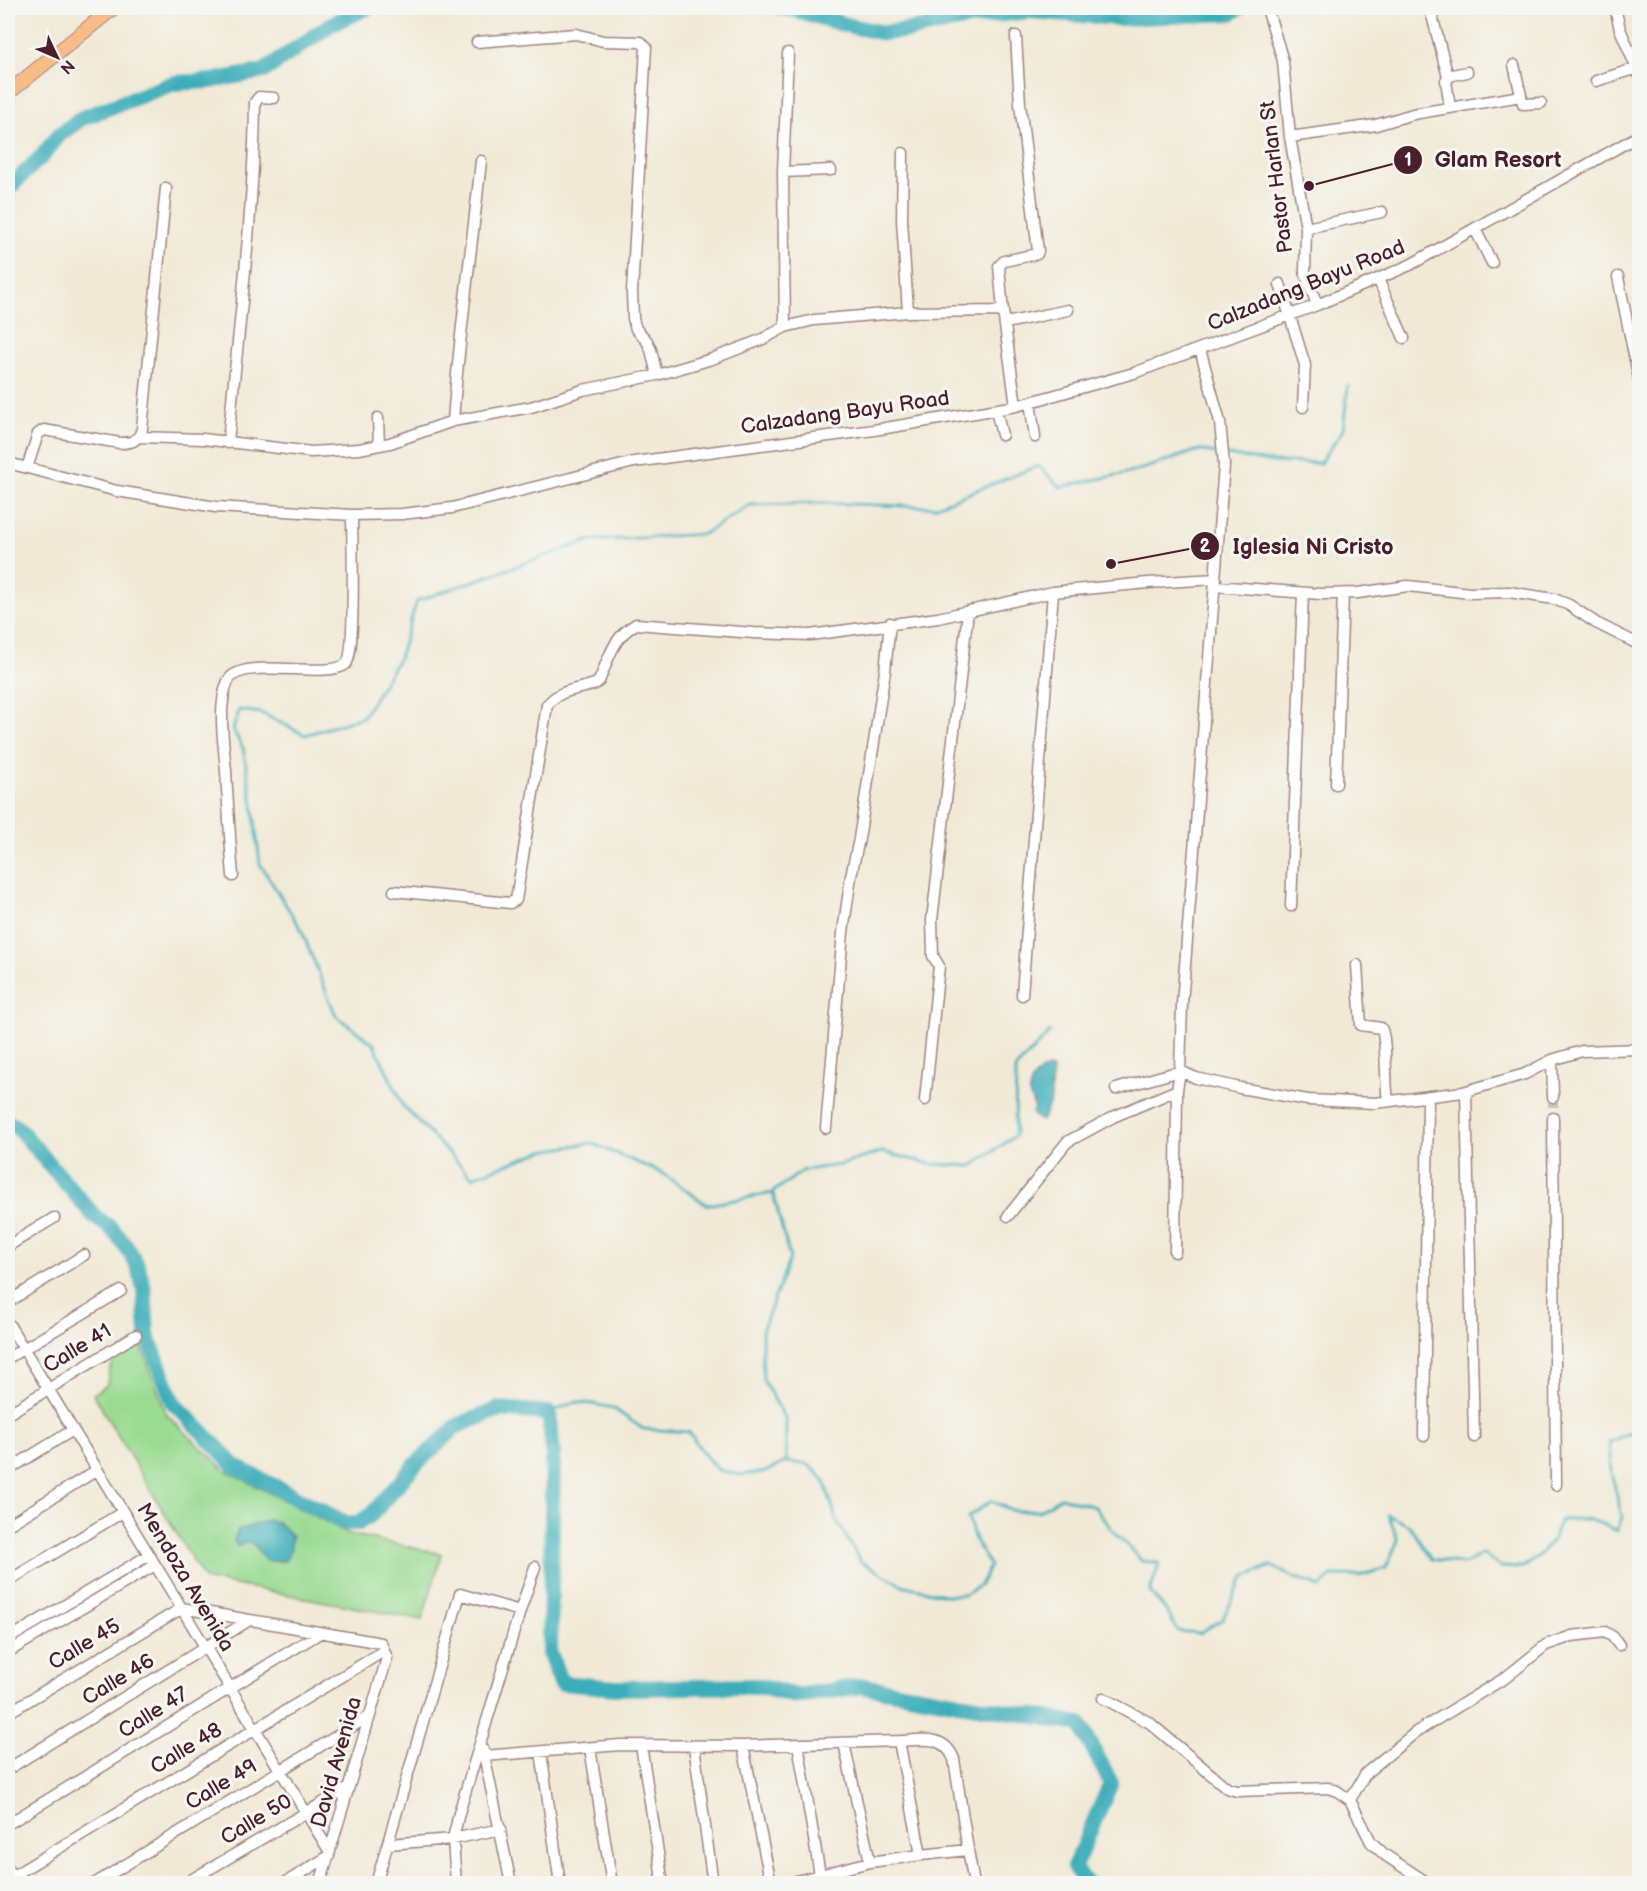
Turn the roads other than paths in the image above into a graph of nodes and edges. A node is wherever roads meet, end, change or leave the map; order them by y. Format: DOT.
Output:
graph roads {
  1 [pos="113,8"];
  2 [pos="1267,8"];
  3 [pos="1430,8"];
  4 [pos="1615,8"];
  5 [pos="1016,36"];
  6 [pos="477,42"];
  7 [pos="788,53"];
  8 [pos="1514,65"];
  9 [pos="1467,72"];
  10 [pos="1638,72"];
  11 [pos="1448,77"];
  12 [pos="1596,81"];
  13 [pos="8,93"];
  14 [pos="1521,96"];
  15 [pos="274,98"];
  16 [pos="1541,103"];
  17 [pos="1450,108"];
  18 [pos="1640,135"];
  19 [pos="1290,137"];
  20 [pos="903,153"];
  21 [pos="481,161"];
  22 [pos="831,170"];
  23 [pos="783,172"];
  24 [pos="166,188"];
  25 [pos="1382,212"];
  26 [pos="1306,228"];
  27 [pos="1475,229"];
  28 [pos="1492,263"];
  29 [pos="1618,277"];
  30 [pos="1378,279"];
  31 [pos="1280,284"];
  32 [pos="1317,305"];
  33 [pos="1068,310"];
  34 [pos="1003,311"];
  35 [pos="908,312"];
  36 [pos="1288,315"];
  37 [pos="1006,323"];
  38 [pos="785,327"];
  39 [pos="1404,338"];
  40 [pos="1200,349"];
  41 [pos="657,375"];
  42 [pos="1640,384"];
  43 [pos="1030,402"];
  44 [pos="1016,406"];
  45 [pos="1303,407"];
  46 [pos="996,410"];
  47 [pos="378,418"];
  48 [pos="453,421"];
  49 [pos="1002,435"];
  50 [pos="140,437"];
  51 [pos="1035,437"];
  52 [pos="228,443"];
  53 [pos="379,445"];
  54 [pos="8,463"];
  55 [pos="27,468"];
  56 [pos="352,515"];
  57 [pos="1216,582"];
  58 [pos="1053,592"];
  59 [pos="1303,593"];
  60 [pos="1342,594"];
  61 [pos="968,611"];
  62 [pos="890,623"];
  63 [pos="1640,645"];
  64 [pos="1336,784"];
  65 [pos="232,876"];
  66 [pos="394,891"];
  67 [pos="1291,906"];
  68 [pos="1357,965"];
  69 [pos="1022,995"];
  70 [pos="1640,1049"];
  71 [pos="1552,1060"];
  72 [pos="1180,1071"];
  73 [pos="1116,1089"];
  74 [pos="1177,1090"];
  75 [pos="1466,1091"];
  76 [pos="1428,1096"];
  77 [pos="1552,1097"];
  78 [pos="925,1100"];
  79 [pos="1388,1101"];
  80 [pos="1553,1118"];
  81 [pos="826,1128"];
  82 [pos="1008,1215"];
  83 [pos="54,1218"];
  84 [pos="8,1246"];
  85 [pos="1175,1252"];
  86 [pos="84,1255"];
  87 [pos="121,1291"];
  88 [pos="8,1302"];
  89 [pos="8,1323"];
  90 [pos="136,1335"];
  91 [pos="23,1348"];
  92 [pos="8,1358"];
  93 [pos="48,1389"];
  94 [pos="8,1414"];
  95 [pos="73,1430"];
  96 [pos="1424,1436"];
  97 [pos="1474,1437"];
  98 [pos="8,1470"];
  99 [pos="97,1470"];
  100 [pos="1556,1485"];
  101 [pos="123,1512"];
  102 [pos="8,1525"];
  103 [pos="152,1560"];
  104 [pos="535,1567"];
  105 [pos="8,1581"];
  106 [pos="182,1608"];
  107 [pos="520,1611"];
  108 [pos="248,1621"];
  109 [pos="320,1633"];
  110 [pos="8,1639"];
  111 [pos="1619,1645"];
  112 [pos="206,1648"];
  113 [pos="8,1652"];
  114 [pos="384,1652"];
  115 [pos="230,1688"];
  116 [pos="1103,1698"];
  117 [pos="8,1713"];
  118 [pos="368,1717"];
  119 [pos="255,1729"];
  120 [pos="481,1741"];
  121 [pos="899,1741"];
  122 [pos="844,1743"];
  123 [pos="798,1744"];
  124 [pos="641,1745"];
  125 [pos="694,1746"];
  126 [pos="742,1746"];
  127 [pos="591,1748"];
  128 [pos="541,1752"];
  129 [pos="484,1756"];
  130 [pos="8,1769"];
  131 [pos="280,1770"];
  132 [pos="348,1788"];
  133 [pos="1350,1800"];
  134 [pos="306,1812"];
  135 [pos="8,1824"];
  136 [pos="501,1829"];
  137 [pos="453,1839"];
  138 [pos="388,1844"];
  139 [pos="968,1850"];
  140 [pos="330,1854"];
  141 [pos="921,1855"];
  142 [pos="870,1862"];
  143 [pos="819,1875"];
  144 [pos="11,1877"];
  145 [pos="94,1884"];
  146 [pos="184,1884"];
  147 [pos="283,1884"];
  148 [pos="320,1884"];
  149 [pos="376,1884"];
  150 [pos="456,1884"];
  151 [pos="511,1884"];
  152 [pos="561,1884"];
  153 [pos="612,1884"];
  154 [pos="663,1884"];
  155 [pos="713,1884"];
  156 [pos="771,1884"];
  157 [pos="785,1884"];
  158 [pos="974,1884"];
  159 [pos="1429,1884"];
  1 -- 13 [label="main road"];
  2 -- 19 [label="street, Pastor Harlan St"];
  3 -- 11 [label="street"];
  4 -- 10 [label="street"];
  5 -- 34 [label="street"];
  6 -- 41 [label="street"];
  7 -- 23 [label="street"];
  8 -- 14 [label="street"];
  9 -- 11 [label="street"];
  10 -- 12 [label="street"];
  11 -- 17 [label="street"];
  14 -- 16 [label="street"];
  14 -- 17 [label="street"];
  15 -- 52 [label="street"];
  17 -- 19 [label="street"];
  18 -- 27 [label="street, Calzadang Bayu Road"];
  19 -- 26 [label="street, Pastor Harlan St"];
  20 -- 35 [label="street"];
  21 -- 48 [label="street"];
  22 -- 23 [label="street"];
  23 -- 38 [label="street"];
  24 -- 50 [label="street"];
  25 -- 26 [label="street"];
  26 -- 32 [label="street, Pastor Harlan St"];
  27 -- 28 [label="street"];
  27 -- 30 [label="street, Calzadang Bayu Road"];
  29 -- 42 [label="street"];
  30 -- 32 [label="street, Calzadang Bayu Road"];
  30 -- 39 [label="street"];
  31 -- 36 [label="street"];
  32 -- 36 [label="street, Calzadang Bayu Road"];
  33 -- 37 [label="street"];
  34 -- 35 [label="street"];
  34 -- 37 [label="street"];
  35 -- 38 [label="street"];
  36 -- 40 [label="street, Calzadang Bayu Road"];
  36 -- 45 [label="street"];
  37 -- 44 [label="street"];
  38 -- 41 [label="street"];
  40 -- 43 [label="street, Calzadang Bayu Road"];
  40 -- 57 [label="street"];
  41 -- 48 [label="street"];
  43 -- 44 [label="street, Calzadang Bayu Road"];
  43 -- 51 [label="street"];
  44 -- 46 [label="street, Calzadang Bayu Road"];
  46 -- 49 [label="street"];
  46 -- 56 [label="street, Calzadang Bayu Road"];
  47 -- 53 [label="street"];
  48 -- 53 [label="street"];
  50 -- 52 [label="street"];
  50 -- 55 [label="street"];
  52 -- 53 [label="street"];
  54 -- 55 [label="street, Calzadang Bayu Road"];
  55 -- 56 [label="street, Calzadang Bayu Road"];
  56 -- 65 [label="street"];
  57 -- 58 [label="street"];
  57 -- 59 [label="street"];
  57 -- 72 [label="street"];
  58 -- 61 [label="street"];
  58 -- 69 [label="street"];
  59 -- 60 [label="street"];
  59 -- 67 [label="street"];
  60 -- 63 [label="street"];
  60 -- 64 [label="street"];
  61 -- 62 [label="street"];
  61 -- 78 [label="street"];
  62 -- 66 [label="street"];
  62 -- 81 [label="street"];
  68 -- 79 [label="street"];
  70 -- 71 [label="street"];
  71 -- 75 [label="street"];
  71 -- 77 [label="street"];
  72 -- 73 [label="street"];
  72 -- 74 [label="street"];
  72 -- 79 [label="street"];
  74 -- 82 [label="street"];
  74 -- 85 [label="street"];
  75 -- 76 [label="street"];
  75 -- 97 [label="street"];
  76 -- 79 [label="street"];
  76 -- 96 [label="street"];
  80 -- 100 [label="street"];
  83 -- 84 [label="street"];
  86 -- 88 [label="street"];
  87 -- 91 [label="street"];
  89 -- 91 [label="street, Mendoza Avenida"];
  90 -- 93 [label="street, Calle 41"];
  91 -- 92 [label="street"];
  91 -- 93 [label="street, Mendoza Avenida"];
  93 -- 94 [label="street, Calle 41"];
  93 -- 95 [label="street, Mendoza Avenida"];
  95 -- 98 [label="street"];
  95 -- 99 [label="street, Mendoza Avenida"];
  99 -- 101 [label="street, Mendoza Avenida"];
  99 -- 102 [label="street"];
  101 -- 103 [label="street, Mendoza Avenida"];
  101 -- 105 [label="street"];
  103 -- 106 [label="street, Mendoza Avenida"];
  103 -- 110 [label="street"];
  103 -- 113 [label="street"];
  104 -- 107 [label="street"];
  106 -- 108 [label="street"];
  106 -- 112 [label="street, Mendoza Avenida"];
  106 -- 117 [label="street, Calle 45"];
  107 -- 120 [label="street"];
  107 -- 138 [label="street"];
  108 -- 109 [label="street"];
  108 -- 112 [label="street, Calle 46"];
  109 -- 114 [label="street"];
  109 -- 115 [label="street, Calle 47"];
  111 -- 133 [label="street"];
  112 -- 115 [label="street, Mendoza Avenida"];
  112 -- 130 [label="street, Calle 46"];
  114 -- 118 [label="street, David Avenida"];
  114 -- 119 [label="street, Calle 48"];
  115 -- 119 [label="street, Mendoza Avenida"];
  115 -- 135 [label="street, Calle 47"];
  116 -- 133 [label="street"];
  118 -- 131 [label="street, Calle 49"];
  118 -- 132 [label="street, David Avenida"];
  119 -- 131 [label="street, Mendoza Avenida"];
  119 -- 144 [label="street, Calle 48"];
  120 -- 129 [label="street"];
  120 -- 137 [label="street"];
  121 -- 122 [label="street"];
  121 -- 139 [label="street"];
  121 -- 141 [label="street"];
  122 -- 123 [label="street"];
  122 -- 142 [label="street"];
  123 -- 126 [label="street"];
  123 -- 143 [label="street"];
  124 -- 125 [label="street"];
  124 -- 127 [label="street"];
  124 -- 154 [label="street"];
  125 -- 126 [label="street"];
  125 -- 155 [label="street"];
  126 -- 156 [label="street"];
  127 -- 128 [label="street"];
  127 -- 153 [label="street"];
  128 -- 129 [label="street"];
  128 -- 152 [label="street"];
  129 -- 136 [label="street"];
  131 -- 134 [label="street, Mendoza Avenida"];
  131 -- 145 [label="street, Calle 49"];
  132 -- 134 [label="street, Calle 50"];
  132 -- 140 [label="street, David Avenida"];
  133 -- 159 [label="street"];
  134 -- 140 [label="street, Mendoza Avenida"];
  134 -- 146 [label="street, Calle 50"];
  136 -- 137 [label="street"];
  136 -- 151 [label="street"];
  137 -- 138 [label="street"];
  137 -- 150 [label="street"];
  138 -- 149 [label="street"];
  139 -- 141 [label="street"];
  139 -- 158 [label="street"];
  140 -- 147 [label="street"];
  140 -- 148 [label="street, David Avenida"];
  141 -- 142 [label="street"];
  142 -- 143 [label="street"];
  143 -- 157 [label="street"];
}
